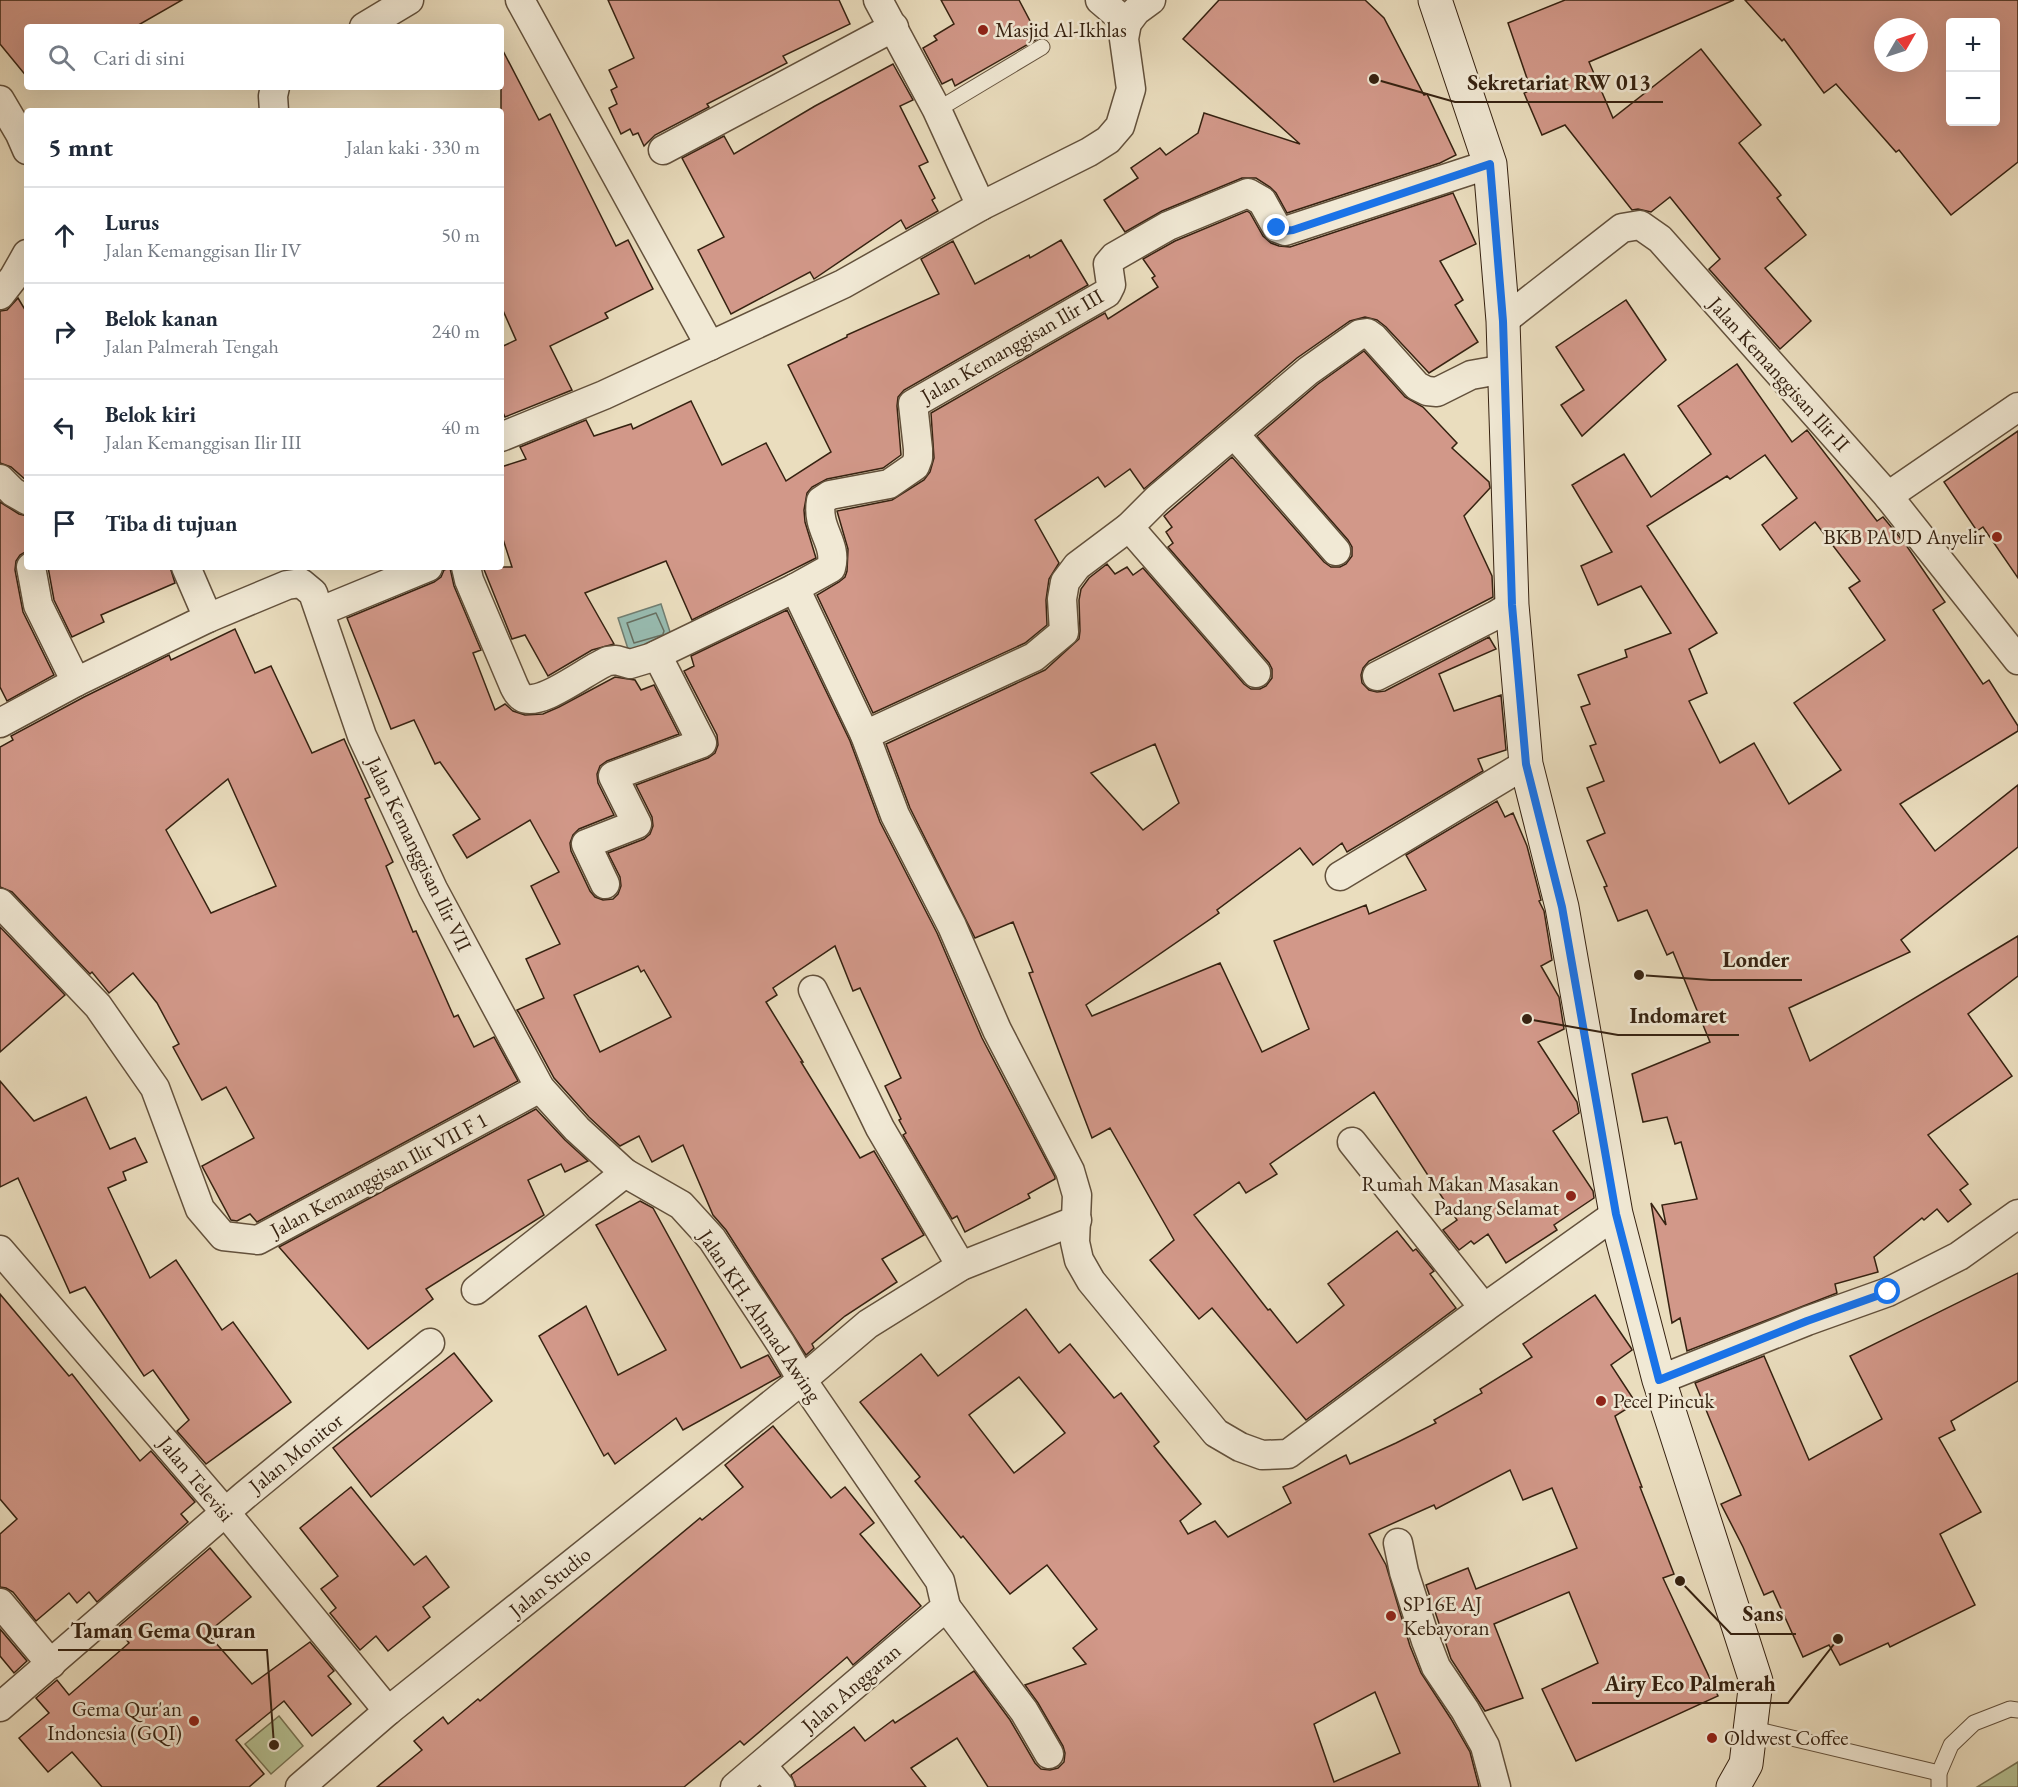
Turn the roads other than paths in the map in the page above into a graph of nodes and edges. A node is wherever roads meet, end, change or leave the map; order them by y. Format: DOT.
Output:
graph roads {
  1 [pos="409,0"];
  2 [pos="520,0"];
  3 [pos="878,0"];
  4 [pos="1100,0"];
  5 [pos="1151,0"];
  6 [pos="1435,0"];
  7 [pos="1127,23"];
  8 [pos="369,24"];
  9 [pos="894,27"];
  10 [pos="1042,47"];
  11 [pos="275,90"];
  12 [pos="0,100"];
  13 [pos="274,108"];
  14 [pos="937,110"];
  15 [pos="24,143"];
  16 [pos="663,150"];
  17 [pos="1490,164"];
  18 [pos="981,206"];
  19 [pos="24,259"];
  20 [pos="0,296"];
  21 [pos="1503,321"];
  22 [pos="710,346"];
  23 [pos="1505,369"];
  24 [pos="2018,407"];
  25 [pos="1235,435"];
  26 [pos="504,436"];
  27 [pos="0,479"];
  28 [pos="1887,496"];
  29 [pos="24,498"];
  30 [pos="1129,526"];
  31 [pos="1336,551"];
  32 [pos="32,570"];
  33 [pos="187,570"];
  34 [pos="421,570"];
  35 [pos="467,570"];
  36 [pos="795,588"];
  37 [pos="1512,605"];
  38 [pos="321,611"];
  39 [pos="208,618"];
  40 [pos="657,655"];
  41 [pos="2018,660"];
  42 [pos="1256,673"];
  43 [pos="1377,676"];
  44 [pos="76,682"];
  45 [pos="0,723"];
  46 [pos="866,735"];
  47 [pos="1526,764"];
  48 [pos="1340,876"];
  49 [pos="605,884"];
  50 [pos="0,903"];
  51 [pos="813,990"];
  52 [pos="540,1088"];
  53 [pos="1352,1142"];
  54 [pos="625,1173"];
  55 [pos="1616,1214"];
  56 [pos="2018,1214"];
  57 [pos="1077,1220"];
  58 [pos="0,1250"];
  59 [pos="961,1266"];
  60 [pos="476,1290"];
  61 [pos="1484,1308"];
  62 [pos="430,1343"];
  63 [pos="802,1380"];
  64 [pos="1659,1380"];
  65 [pos="226,1513"];
  66 [pos="1398,1543"];
  67 [pos="943,1594"];
  68 [pos="0,1603"];
  69 [pos="51,1664"];
  70 [pos="0,1707"];
  71 [pos="2018,1710"];
  72 [pos="388,1711"];
  73 [pos="1750,1728"];
  74 [pos="1049,1754"];
  75 [pos="762,1765"];
  76 [pos="1939,1780"];
  77 [pos="300,1787"];
  78 [pos="735,1787"];
  79 [pos="780,1787"];
  80 [pos="1496,1787"];
  81 [pos="1733,1787"];
  1 -- 8 [label="street"];
  2 -- 22 [label="street"];
  3 -- 9 [label="street"];
  4 -- 7 [label="street"];
  5 -- 7 [label="street"];
  6 -- 17 [label="street"];
  7 -- 18 [label="street"];
  9 -- 14 [label="street"];
  9 -- 16 [label="street"];
  10 -- 14 [label="lane"];
  11 -- 13 [label="street"];
  12 -- 15 [label="street"];
  14 -- 18 [label="street"];
  17 -- 21 [label="street"];
  17 -- 36 [label="street, Jalan Kemanggisan Ilir III"];
  18 -- 22 [label="street"];
  19 -- 20 [label="street"];
  21 -- 23 [label="street"];
  21 -- 28 [label="street, Jalan Kemanggisan Ilir II"];
  22 -- 26 [label="street"];
  23 -- 25 [label="street"];
  23 -- 37 [label="street"];
  24 -- 28 [label="street"];
  25 -- 30 [label="street"];
  25 -- 31 [label="street"];
  27 -- 29 [label="street"];
  28 -- 41 [label="street, Jalan Kemanggisan Ilir II"];
  30 -- 42 [label="street"];
  30 -- 46 [label="street"];
  32 -- 44 [label="street"];
  33 -- 39 [label="street"];
  34 -- 38 [label="street"];
  35 -- 40 [label="street"];
  36 -- 40 [label="street"];
  36 -- 46 [label="street"];
  37 -- 43 [label="street"];
  37 -- 47 [label="street"];
  38 -- 39 [label="street, Jalan Kemanggisan Ilir VII"];
  38 -- 52 [label="street, Jalan Kemanggisan Ilir VII"];
  39 -- 44 [label="street, Jalan Kemanggisan Ilir VII"];
  40 -- 49 [label="street"];
  44 -- 45 [label="street, Jalan Kemanggisan Ilir VII"];
  46 -- 57 [label="street"];
  47 -- 48 [label="street"];
  47 -- 55 [label="street"];
  50 -- 52 [label="street, Jalan Kemanggisan Ilir VII F 1"];
  51 -- 59 [label="street"];
  52 -- 54 [label="street, Jalan KH. Ahmad Awing"];
  53 -- 61 [label="street"];
  54 -- 60 [label="street"];
  54 -- 63 [label="street, Jalan KH. Ahmad Awing"];
  55 -- 61 [label="street"];
  55 -- 64 [label="street"];
  56 -- 64 [label="street"];
  57 -- 59 [label="street, Jalan Studio"];
  57 -- 61 [label="street"];
  58 -- 65 [label="street, Jalan Televisi"];
  59 -- 63 [label="street, Jalan Studio"];
  62 -- 65 [label="street, Jalan Monitor"];
  63 -- 67 [label="street, Jalan KH. Ahmad Awing"];
  63 -- 72 [label="street, Jalan Studio"];
  64 -- 73 [label="street"];
  65 -- 69 [label="street, Jalan Monitor"];
  65 -- 72 [label="street, Jalan Televisi"];
  66 -- 80 [label="street"];
  67 -- 74 [label="street, Jalan KH. Ahmad Awing"];
  67 -- 75 [label="street, Jalan Anggaran"];
  68 -- 69 [label="street"];
  69 -- 70 [label="street, Jalan Monitor"];
  71 -- 76 [label="lane"];
  72 -- 77 [label="street, Jalan Studio"];
  73 -- 76 [label="lane"];
  73 -- 81 [label="street"];
  75 -- 78 [label="street, Jalan Anggaran"];
  75 -- 79 [label="street"];
}
